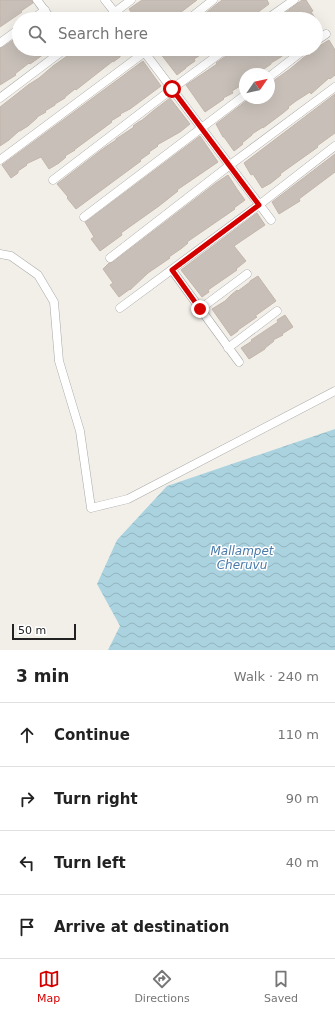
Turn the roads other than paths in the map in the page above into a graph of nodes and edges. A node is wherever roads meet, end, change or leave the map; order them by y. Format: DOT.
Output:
graph roads {
  1 [pos="37,0"];
  2 [pos="105,0"];
  3 [pos="131,0"];
  4 [pos="213,0"];
  5 [pos="294,0"];
  6 [pos="45,10"];
  7 [pos="42,12"];
  8 [pos="114,12"];
  9 [pos="120,12"];
  10 [pos="198,12"];
  11 [pos="278,12"];
  12 [pos="12,34"];
  13 [pos="326,34"];
  14 [pos="323,36"];
  15 [pos="0,43"];
  16 [pos="56,56"];
  17 [pos="138,56"];
  18 [pos="150,56"];
  19 [pos="217,56"];
  20 [pos="297,56"];
  21 [pos="275,72"];
  22 [pos="335,87"];
  23 [pos="172,89"];
  24 [pos="0,98"];
  25 [pos="239,100"];
  26 [pos="202,128"];
  27 [pos="335,146"];
  28 [pos="0,160"];
  29 [pos="230,166"];
  30 [pos="53,180"];
  31 [pos="259,205"];
  32 [pos="84,217"];
  33 [pos="271,220"];
  34 [pos="0,254"];
  35 [pos="110,258"];
  36 [pos="172,270"];
  37 [pos="247,274"];
  38 [pos="120,308"];
  39 [pos="200,309"];
  40 [pos="277,311"];
  41 [pos="228,348"];
  42 [pos="239,362"];
  43 [pos="335,391"];
  1 -- 6 [label="street"];
  2 -- 8 [label="street"];
  3 -- 9 [label="street"];
  4 -- 10 [label="street"];
  5 -- 11 [label="street"];
  6 -- 7 [label="street"];
  12 -- 15 [label="street"];
  13 -- 14 [label="street"];
  16 -- 24 [label="street"];
  17 -- 28 [label="street"];
  18 -- 23 [label="street"];
  19 -- 23 [label="street"];
  20 -- 21 [label="street"];
  22 -- 29 [label="street"];
  23 -- 26 [label="street"];
  23 -- 30 [label="street"];
  25 -- 26 [label="street"];
  26 -- 29 [label="street"];
  26 -- 32 [label="street"];
  27 -- 31 [label="street"];
  29 -- 31 [label="street"];
  29 -- 35 [label="street"];
  31 -- 33 [label="street"];
  31 -- 36 [label="street"];
  34 -- 43 [label="street"];
  36 -- 38 [label="street"];
  36 -- 39 [label="street"];
  37 -- 39 [label="street"];
  39 -- 41 [label="street"];
  40 -- 41 [label="street"];
  41 -- 42 [label="street"];
}
